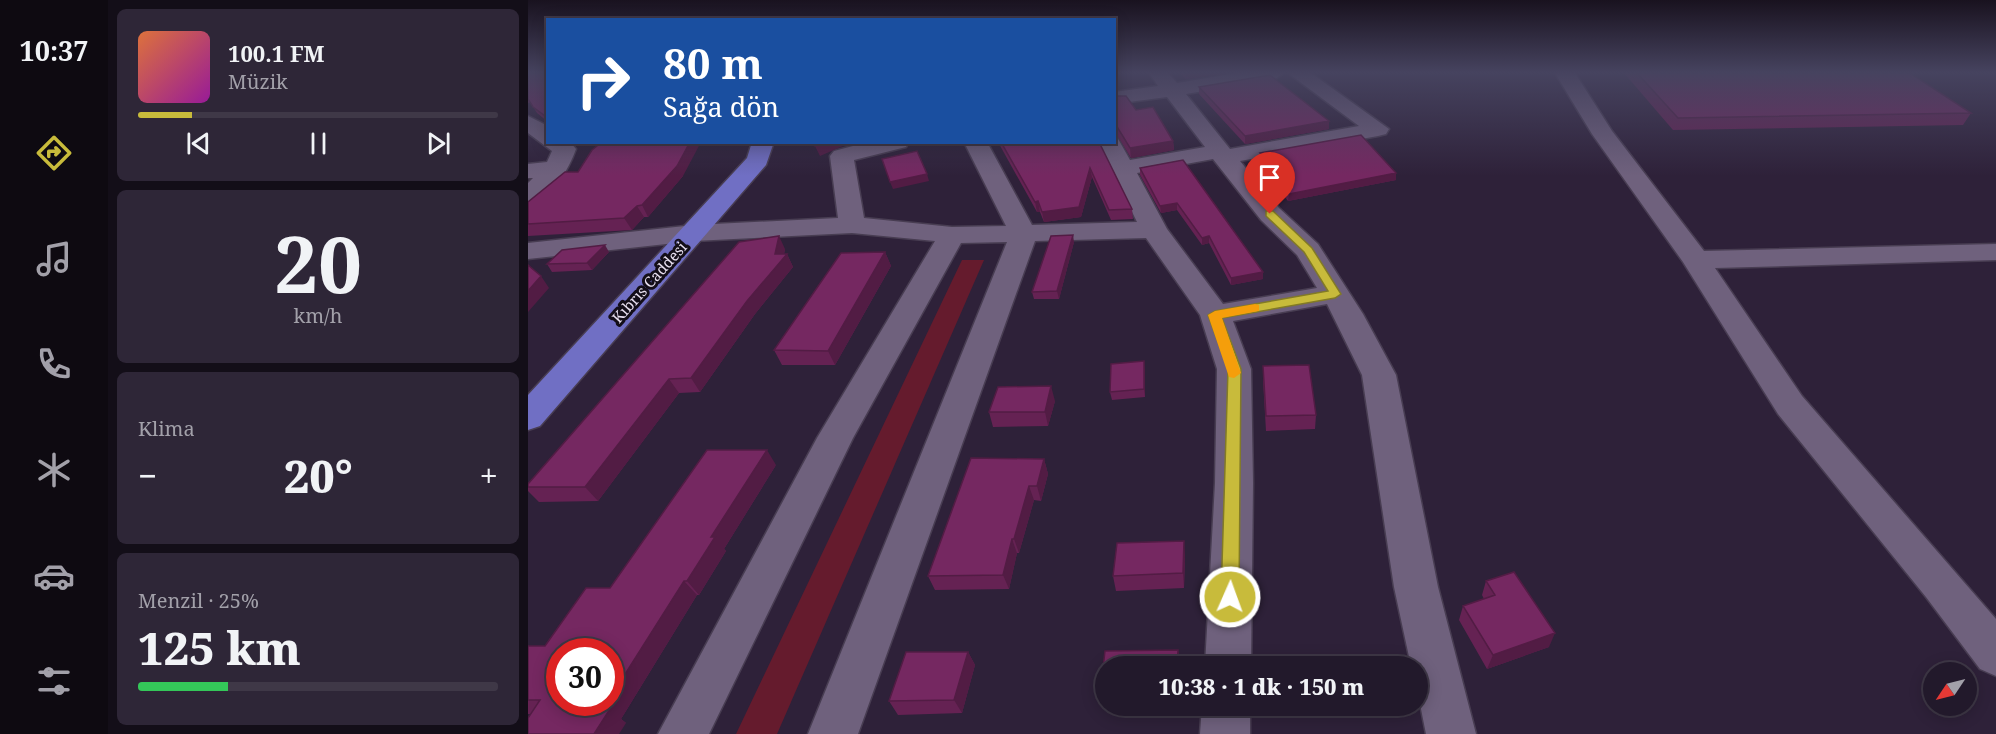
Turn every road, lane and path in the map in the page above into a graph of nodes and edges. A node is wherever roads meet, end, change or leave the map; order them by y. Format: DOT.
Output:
graph roads {
  1 [pos="1184,107"];
  2 [pos="1347,107"];
  3 [pos="1587,107"];
  4 [pos="528,123"];
  5 [pos="546,136"];
  6 [pos="558,144"];
  7 [pos="762,144"];
  8 [pos="890,144"];
  9 [pos="976,144"];
  10 [pos="1110,144"];
  11 [pos="1220,154"];
  12 [pos="557,169"];
  13 [pos="1123,169"];
  14 [pos="528,171"];
  15 [pos="528,196"];
  16 [pos="852,225"];
  17 [pos="1154,230"];
  18 [pos="694,233"];
  19 [pos="1024,234"];
  20 [pos="952,235"];
  21 [pos="528,251"];
  22 [pos="1996,252"];
  23 [pos="1696,260"];
  24 [pos="1335,294"];
  25 [pos="1215,315"];
  26 [pos="528,417"];
  27 [pos="1996,654"];
  28 [pos="1228,656"];
  29 [pos="1226,716"];
  30 [pos="683,734"];
  31 [pos="833,734"];
  32 [pos="1225,734"];
  33 [pos="1451,734"];
  1 -- 11 [label="street"];
  2 -- 11 [label="street"];
  3 -- 23 [label="street"];
  4 -- 5 [label="street"];
  6 -- 12 [label="street"];
  7 -- 18 [label="main road, Kıbrıs Caddesi"];
  8 -- 16 [label="street"];
  9 -- 19 [label="street"];
  10 -- 13 [label="street"];
  11 -- 13 [label="street"];
  11 -- 24 [label="street"];
  12 -- 14 [label="street"];
  12 -- 15 [label="street"];
  13 -- 17 [label="street"];
  16 -- 18 [label="street"];
  16 -- 20 [label="street"];
  17 -- 19 [label="street"];
  17 -- 25 [label="street"];
  18 -- 21 [label="street"];
  18 -- 26 [label="main road, Kıbrıs Caddesi"];
  19 -- 20 [label="street"];
  19 -- 31 [label="street"];
  20 -- 30 [label="street"];
  22 -- 23 [label="street"];
  23 -- 27 [label="street"];
  24 -- 25 [label="street"];
  24 -- 33 [label="street"];
  25 -- 28 [label="street"];
  29 -- 32 [label="street"];
}
